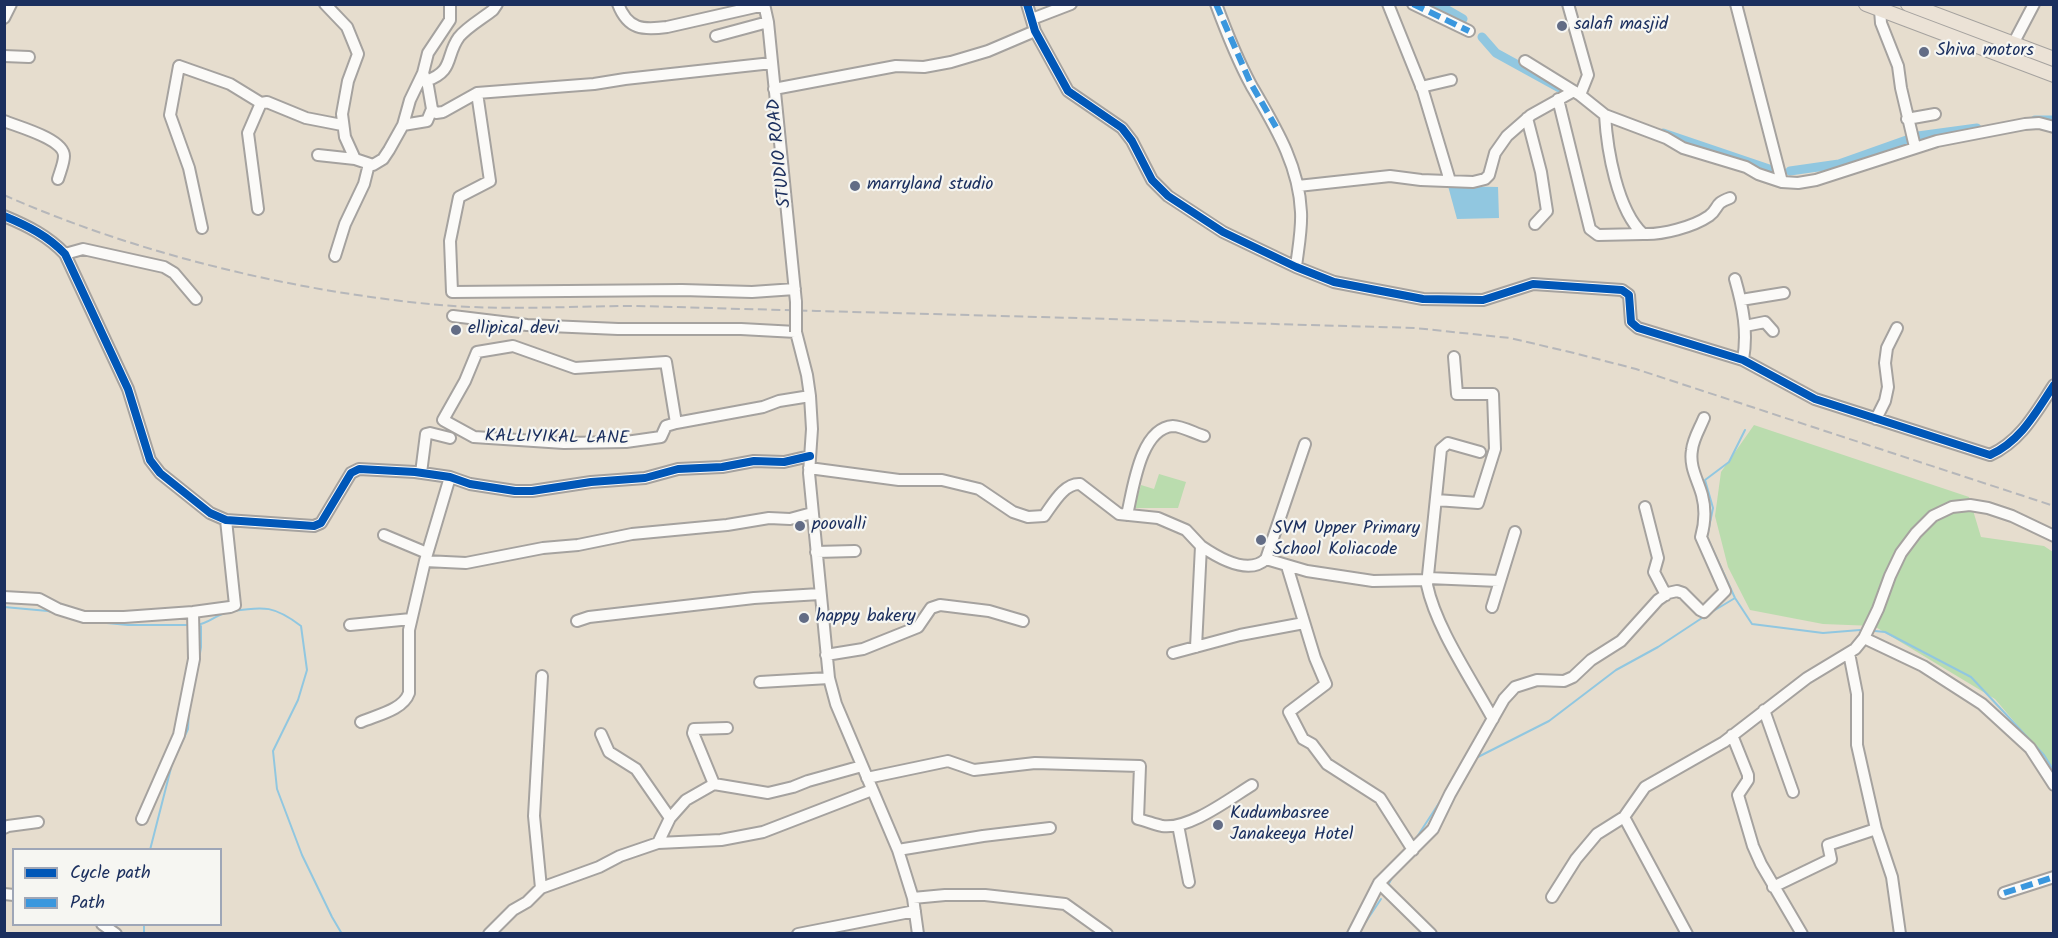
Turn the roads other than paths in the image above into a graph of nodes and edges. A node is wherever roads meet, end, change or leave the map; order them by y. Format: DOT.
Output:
graph roads {
  1 [pos="11,4"];
  2 [pos="325,4"];
  3 [pos="450,4"];
  4 [pos="497,4"];
  5 [pos="618,4"];
  6 [pos="1027,4"];
  7 [pos="1071,4"];
  8 [pos="1216,4"];
  9 [pos="1388,4"];
  10 [pos="1413,4"];
  11 [pos="1568,4"];
  12 [pos="1736,4"];
  13 [pos="1866,4"];
  14 [pos="1908,4"];
  15 [pos="2034,4"];
  16 [pos="764,5"];
  17 [pos="1880,10"];
  18 [pos="4,18"];
  19 [pos="1032,19"];
  20 [pos="768,22"];
  21 [pos="1035,31"];
  22 [pos="1469,31"];
  23 [pos="716,36"];
  24 [pos="2013,44"];
  25 [pos="4,56"];
  26 [pos="29,57"];
  27 [pos="2054,59"];
  28 [pos="1525,61"];
  29 [pos="772,63"];
  30 [pos="2054,75"];
  31 [pos="425,77"];
  32 [pos="1451,80"];
  33 [pos="1421,87"];
  34 [pos="774,89"];
  35 [pos="477,93"];
  36 [pos="1577,93"];
  37 [pos="1559,99"];
  38 [pos="261,103"];
  39 [pos="432,109"];
  40 [pos="1603,114"];
  41 [pos="1935,114"];
  42 [pos="1527,118"];
  43 [pos="1908,119"];
  44 [pos="4,121"];
  45 [pos="342,125"];
  46 [pos="403,125"];
  47 [pos="2054,127"];
  48 [pos="1914,143"];
  49 [pos="318,155"];
  50 [pos="355,159"];
  51 [pos="369,164"];
  52 [pos="58,179"];
  53 [pos="1450,181"];
  54 [pos="1782,182"];
  55 [pos="1298,186"];
  56 [pos="1730,198"];
  57 [pos="258,209"];
  58 [pos="4,216"];
  59 [pos="1535,224"];
  60 [pos="202,228"];
  61 [pos="1643,234"];
  62 [pos="65,254"];
  63 [pos="335,256"];
  64 [pos="1296,267"];
  65 [pos="1735,279"];
  66 [pos="795,289"];
  67 [pos="1784,293"];
  68 [pos="196,299"];
  69 [pos="1741,300"];
  70 [pos="453,316"];
  71 [pos="1745,326"];
  72 [pos="1897,328"];
  73 [pos="1773,331"];
  74 [pos="796,332"];
  75 [pos="1454,357"];
  76 [pos="1743,360"];
  77 [pos="2054,385"];
  78 [pos="810,396"];
  79 [pos="1704,418"];
  80 [pos="1876,419"];
  81 [pos="676,423"];
  82 [pos="1204,436"];
  83 [pos="450,438"];
  84 [pos="1305,444"];
  85 [pos="1480,452"];
  86 [pos="810,456"];
  87 [pos="809,468"];
  88 [pos="421,472"];
  89 [pos="450,477"];
  90 [pos="1436,500"];
  91 [pos="1645,507"];
  92 [pos="812,513"];
  93 [pos="1127,514"];
  94 [pos="226,520"];
  95 [pos="1515,532"];
  96 [pos="384,535"];
  97 [pos="2054,536"];
  98 [pos="1201,546"];
  99 [pos="855,551"];
  100 [pos="816,552"];
  101 [pos="426,557"];
  102 [pos="1266,559"];
  103 [pos="1287,566"];
  104 [pos="1428,579"];
  105 [pos="1499,581"];
  106 [pos="820,594"];
  107 [pos="1665,595"];
  108 [pos="4,597"];
  109 [pos="1492,607"];
  110 [pos="411,619"];
  111 [pos="193,621"];
  112 [pos="577,621"];
  113 [pos="1023,621"];
  114 [pos="1305,623"];
  115 [pos="350,625"];
  116 [pos="1864,638"];
  117 [pos="1197,647"];
  118 [pos="1850,652"];
  119 [pos="1173,653"];
  120 [pos="826,655"];
  121 [pos="542,676"];
  122 [pos="829,678"];
  123 [pos="760,682"];
  124 [pos="1764,710"];
  125 [pos="1493,719"];
  126 [pos="361,722"];
  127 [pos="727,728"];
  128 [pos="601,734"];
  129 [pos="1732,735"];
  130 [pos="862,766"];
  131 [pos="867,778"];
  132 [pos="714,784"];
  133 [pos="1252,784"];
  134 [pos="2054,785"];
  135 [pos="872,790"];
  136 [pos="1793,792"];
  137 [pos="1624,817"];
  138 [pos="670,818"];
  139 [pos="142,819"];
  140 [pos="38,822"];
  141 [pos="1178,825"];
  142 [pos="4,828"];
  143 [pos="1050,828"];
  144 [pos="1876,829"];
  145 [pos="658,843"];
  146 [pos="1411,847"];
  147 [pos="898,849"];
  148 [pos="2054,877"];
  149 [pos="1189,882"];
  150 [pos="1379,883"];
  151 [pos="1773,886"];
  152 [pos="541,888"];
  153 [pos="2004,893"];
  154 [pos="1552,897"];
  155 [pos="913,898"];
  156 [pos="915,911"];
  157 [pos="1355,930"];
  158 [pos="489,933"];
  159 [pos="798,933"];
  160 [pos="918,933"];
  161 [pos="1107,933"];
  162 [pos="1431,933"];
  163 [pos="1687,933"];
  164 [pos="1802,933"];
  165 [pos="1900,933"];
  1 -- 18 [label="street"];
  2 -- 45 [label="street"];
  3 -- 31 [label="street"];
  4 -- 31 [label="street"];
  5 -- 16 [label="street"];
  6 -- 19 [label="street"];
  7 -- 19 [label="street"];
  8 -- 55 [label="street"];
  9 -- 33 [label="street"];
  10 -- 22 [label="street"];
  11 -- 36 [label="street"];
  12 -- 54 [label="street"];
  13 -- 17 [label="main road"];
  14 -- 24 [label="main road"];
  15 -- 24 [label="street"];
  16 -- 20 [label="street, STUDIO ROAD"];
  17 -- 30 [label="main road"];
  17 -- 43 [label="street"];
  19 -- 21 [label="street"];
  20 -- 23 [label="street"];
  20 -- 29 [label="street, STUDIO ROAD"];
  21 -- 34 [label="street"];
  21 -- 64 [label="street"];
  24 -- 27 [label="main road"];
  25 -- 26 [label="street"];
  28 -- 36 [label="street"];
  29 -- 34 [label="street, STUDIO ROAD"];
  29 -- 35 [label="street"];
  31 -- 39 [label="street"];
  31 -- 46 [label="street"];
  32 -- 33 [label="street"];
  33 -- 53 [label="street"];
  34 -- 66 [label="street, STUDIO ROAD"];
  35 -- 39 [label="street"];
  35 -- 66 [label="street"];
  36 -- 37 [label="street"];
  36 -- 40 [label="street"];
  37 -- 42 [label="street"];
  37 -- 61 [label="street"];
  38 -- 45 [label="street"];
  38 -- 57 [label="street"];
  38 -- 60 [label="street"];
  39 -- 46 [label="street"];
  40 -- 54 [label="street"];
  40 -- 61 [label="street"];
  41 -- 43 [label="street"];
  42 -- 53 [label="street"];
  42 -- 59 [label="street"];
  43 -- 48 [label="street"];
  44 -- 52 [label="street"];
  45 -- 50 [label="street"];
  46 -- 51 [label="street"];
  47 -- 48 [label="street"];
  48 -- 54 [label="street"];
  49 -- 50 [label="street"];
  50 -- 51 [label="street"];
  51 -- 63 [label="street"];
  53 -- 55 [label="street"];
  55 -- 64 [label="street"];
  56 -- 61 [label="street"];
  58 -- 62 [label="street"];
  62 -- 68 [label="street"];
  62 -- 94 [label="street"];
  64 -- 76 [label="street"];
  65 -- 69 [label="street"];
  66 -- 74 [label="street, STUDIO ROAD, bridge"];
  67 -- 69 [label="street"];
  69 -- 71 [label="street"];
  70 -- 74 [label="street"];
  71 -- 73 [label="street"];
  71 -- 76 [label="street"];
  72 -- 80 [label="street"];
  74 -- 78 [label="street, STUDIO ROAD"];
  75 -- 90 [label="street"];
  76 -- 80 [label="street"];
  77 -- 80 [label="street"];
  78 -- 81 [label="street, KALLIYIKAL LANE"];
  78 -- 86 [label="street, STUDIO ROAD"];
  79 -- 107 [label="street"];
  81 -- 81 [label="street, KALLIYIKAL LANE"];
  82 -- 93 [label="street"];
  83 -- 88 [label="street"];
  84 -- 102 [label="street"];
  85 -- 90 [label="street"];
  86 -- 87 [label="street, STUDIO ROAD"];
  86 -- 89 [label="street"];
  87 -- 92 [label="street, STUDIO ROAD"];
  87 -- 93 [label="street"];
  88 -- 89 [label="street"];
  88 -- 94 [label="street"];
  89 -- 101 [label="street"];
  90 -- 104 [label="street"];
  91 -- 107 [label="street"];
  92 -- 100 [label="street, STUDIO ROAD"];
  92 -- 101 [label="street"];
  93 -- 98 [label="street"];
  94 -- 111 [label="street"];
  95 -- 105 [label="street"];
  96 -- 101 [label="street"];
  97 -- 116 [label="street"];
  98 -- 102 [label="street"];
  98 -- 117 [label="street"];
  99 -- 100 [label="street"];
  100 -- 106 [label="street, STUDIO ROAD"];
  101 -- 110 [label="street"];
  102 -- 103 [label="street"];
  103 -- 104 [label="street"];
  103 -- 114 [label="street"];
  104 -- 105 [label="street"];
  104 -- 125 [label="street"];
  105 -- 109 [label="street"];
  106 -- 112 [label="street"];
  106 -- 120 [label="street, STUDIO ROAD"];
  107 -- 125 [label="street"];
  108 -- 111 [label="street"];
  110 -- 115 [label="street"];
  110 -- 126 [label="street"];
  111 -- 139 [label="street"];
  113 -- 120 [label="street"];
  114 -- 117 [label="street"];
  114 -- 146 [label="street"];
  116 -- 118 [label="street"];
  116 -- 134 [label="street"];
  117 -- 119 [label="street"];
  118 -- 124 [label="street"];
  118 -- 144 [label="street"];
  120 -- 122 [label="street, STUDIO ROAD"];
  121 -- 152 [label="street"];
  122 -- 123 [label="street"];
  122 -- 130 [label="street, STUDIO ROAD"];
  124 -- 129 [label="street"];
  124 -- 136 [label="street"];
  125 -- 146 [label="street"];
  127 -- 132 [label="street"];
  128 -- 138 [label="street"];
  129 -- 137 [label="street"];
  129 -- 151 [label="street"];
  130 -- 131 [label="street, STUDIO ROAD"];
  130 -- 132 [label="street"];
  131 -- 135 [label="street, STUDIO ROAD"];
  131 -- 141 [label="street"];
  132 -- 138 [label="street"];
  133 -- 141 [label="street"];
  135 -- 145 [label="street"];
  135 -- 147 [label="street, STUDIO ROAD"];
  137 -- 154 [label="street"];
  137 -- 163 [label="street"];
  138 -- 145 [label="street"];
  140 -- 142 [label="street"];
  141 -- 149 [label="street"];
  143 -- 147 [label="street"];
  144 -- 151 [label="street"];
  144 -- 165 [label="street"];
  145 -- 152 [label="street"];
  146 -- 150 [label="street"];
  147 -- 155 [label="street, STUDIO ROAD"];
  148 -- 153 [label="street"];
  150 -- 157 [label="street"];
  150 -- 162 [label="street"];
  151 -- 164 [label="street"];
  152 -- 158 [label="street"];
  155 -- 156 [label="street, STUDIO ROAD"];
  155 -- 161 [label="street"];
  156 -- 159 [label="street"];
  156 -- 160 [label="street, STUDIO ROAD"];
}
